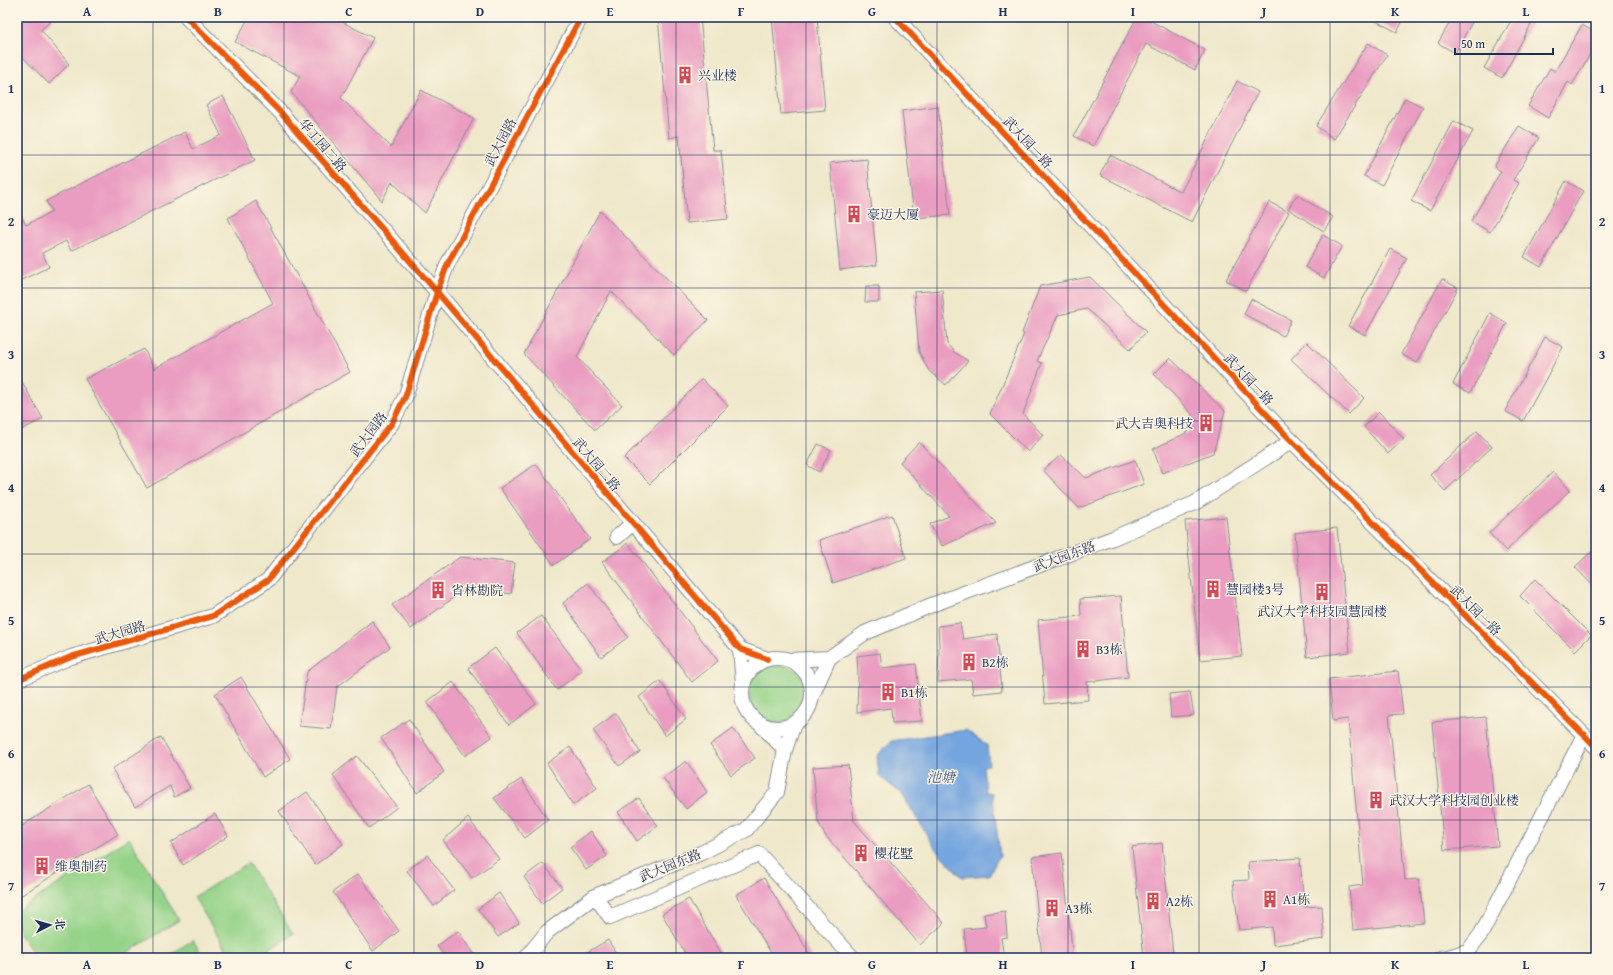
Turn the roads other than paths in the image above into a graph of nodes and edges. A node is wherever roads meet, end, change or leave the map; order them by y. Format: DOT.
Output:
graph roads {
  1 [pos="186,17"];
  2 [pos="581,17"];
  3 [pos="895,17"];
  4 [pos="438,292"];
  5 [pos="1292,441"];
  6 [pos="633,523"];
  7 [pos="617,537"];
  8 [pos="740,650"];
  9 [pos="829,658"];
  10 [pos="767,659"];
  11 [pos="790,660"];
  12 [pos="17,680"];
  13 [pos="743,683"];
  14 [pos="812,696"];
  15 [pos="760,724"];
  16 [pos="794,724"];
  17 [pos="1584,735"];
  18 [pos="1596,747"];
  19 [pos="785,750"];
  20 [pos="595,896"];
  21 [pos="526,958"];
  22 [pos="853,958"];
  23 [pos="1440,958"];
  1 -- 4 [label="street, 华工园二路"];
  2 -- 4 [label="street, 武大园路"];
  3 -- 5 [label="street, 武大园一路"];
  4 -- 6 [label="street, 武大园二路"];
  4 -- 12 [label="street, 武大园路"];
  5 -- 9 [label="street, 武大园东路"];
  5 -- 17 [label="street, 武大园一路"];
  6 -- 7 [label="street"];
  6 -- 8 [label="street, 武大园二路"];
  8 -- 10 [label="street"];
  8 -- 13 [label="street"];
  9 -- 11 [label="street"];
  9 -- 14 [label="street"];
  10 -- 11 [label="street"];
  10 -- 13 [label="street"];
  11 -- 14 [label="street"];
  13 -- 15 [label="street"];
  14 -- 16 [label="street"];
  15 -- 16 [label="street"];
  15 -- 19 [label="street"];
  16 -- 19 [label="street, 武大园东路"];
  17 -- 18 [label="street, 武大园一路"];
  17 -- 23 [label="street"];
  19 -- 20 [label="street, 武大园东路"];
  20 -- 21 [label="street, 武大园东路"];
  20 -- 22 [label="street"];
}
